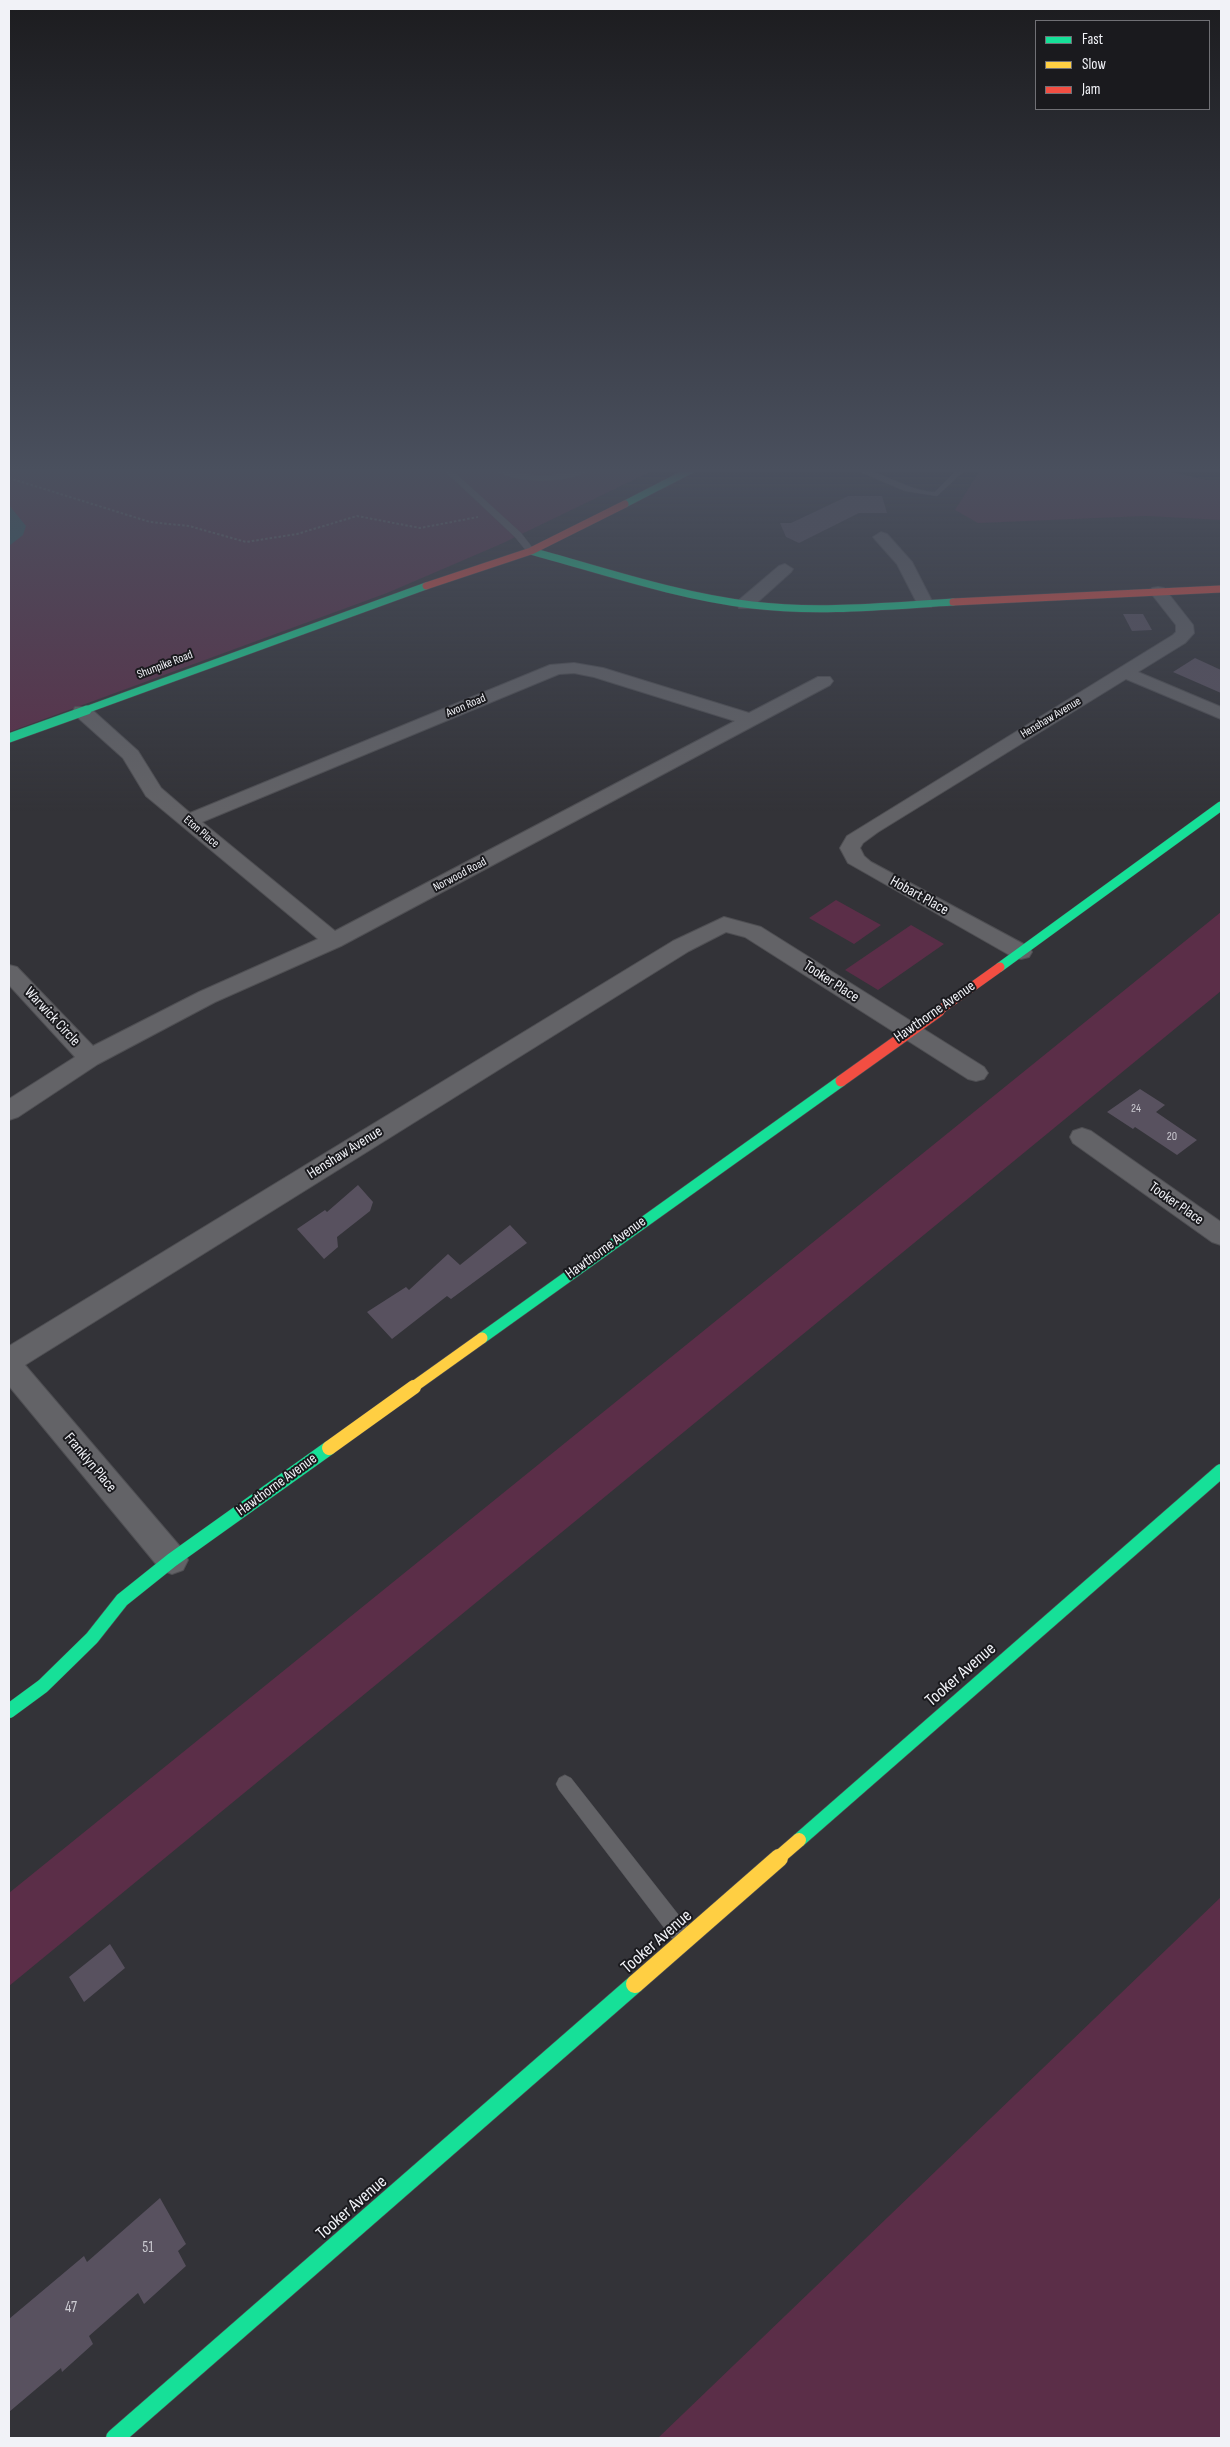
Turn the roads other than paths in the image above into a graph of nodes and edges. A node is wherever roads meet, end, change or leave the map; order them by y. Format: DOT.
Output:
graph roads {
  1 [pos="432,584"];
  2 [pos="657,584"];
  3 [pos="768,584"];
  4 [pos="915,584"];
  5 [pos="1221,589"];
  6 [pos="1158,592"];
  7 [pos="925,603"];
  8 [pos="745,604"];
  9 [pos="1126,673"];
  10 [pos="824,681"];
  11 [pos="82,711"];
  12 [pos="1221,714"];
  13 [pos="752,720"];
  14 [pos="9,738"];
  15 [pos="1221,806"];
  16 [pos="188,821"];
  17 [pos="872,828"];
  18 [pos="333,941"];
  19 [pos="681,946"];
  20 [pos="1021,952"];
  21 [pos="9,972"];
  22 [pos="908,1031"];
  23 [pos="90,1058"];
  24 [pos="976,1073"];
  25 [pos="9,1111"];
  26 [pos="1082,1137"];
  27 [pos="1221,1235"];
  28 [pos="9,1360"];
  29 [pos="9,1366"];
  30 [pos="1221,1471"];
  31 [pos="172,1560"];
  32 [pos="9,1711"];
  33 [pos="565,1784"];
  34 [pos="686,1940"];
  35 [pos="114,2438"];
  1 -- 11 [label="street, Shunpike Road"];
  2 -- 8 [label="street"];
  3 -- 8 [label="street"];
  4 -- 7 [label="street"];
  5 -- 6 [label="street"];
  6 -- 7 [label="street"];
  6 -- 9 [label="street, Henshaw Avenue"];
  7 -- 8 [label="street"];
  9 -- 12 [label="street"];
  9 -- 17 [label="street, Henshaw Avenue"];
  10 -- 13 [label="street, Norwood Road"];
  11 -- 14 [label="street, Shunpike Road"];
  11 -- 16 [label="street, Eton Place"];
  13 -- 16 [label="street, Avon Road"];
  13 -- 18 [label="street, Norwood Road"];
  15 -- 20 [label="street, Hawthorne Avenue"];
  16 -- 18 [label="street, Eton Place"];
  17 -- 20 [label="street, Hobart Place"];
  18 -- 23 [label="street, Norwood Road"];
  19 -- 22 [label="street, Tooker Place"];
  19 -- 28 [label="street, Henshaw Avenue"];
  20 -- 22 [label="street, Hawthorne Avenue"];
  21 -- 23 [label="street, Warwick Circle"];
  22 -- 24 [label="street, Tooker Place"];
  22 -- 31 [label="street, Hawthorne Avenue"];
  23 -- 25 [label="street, Warwick Circle"];
  26 -- 27 [label="street, Tooker Place"];
  29 -- 31 [label="street, Franklyn Place"];
  30 -- 34 [label="street, Tooker Avenue"];
  31 -- 32 [label="street, Hawthorne Avenue"];
  33 -- 34 [label="lane"];
  34 -- 35 [label="street, Tooker Avenue"];
}
